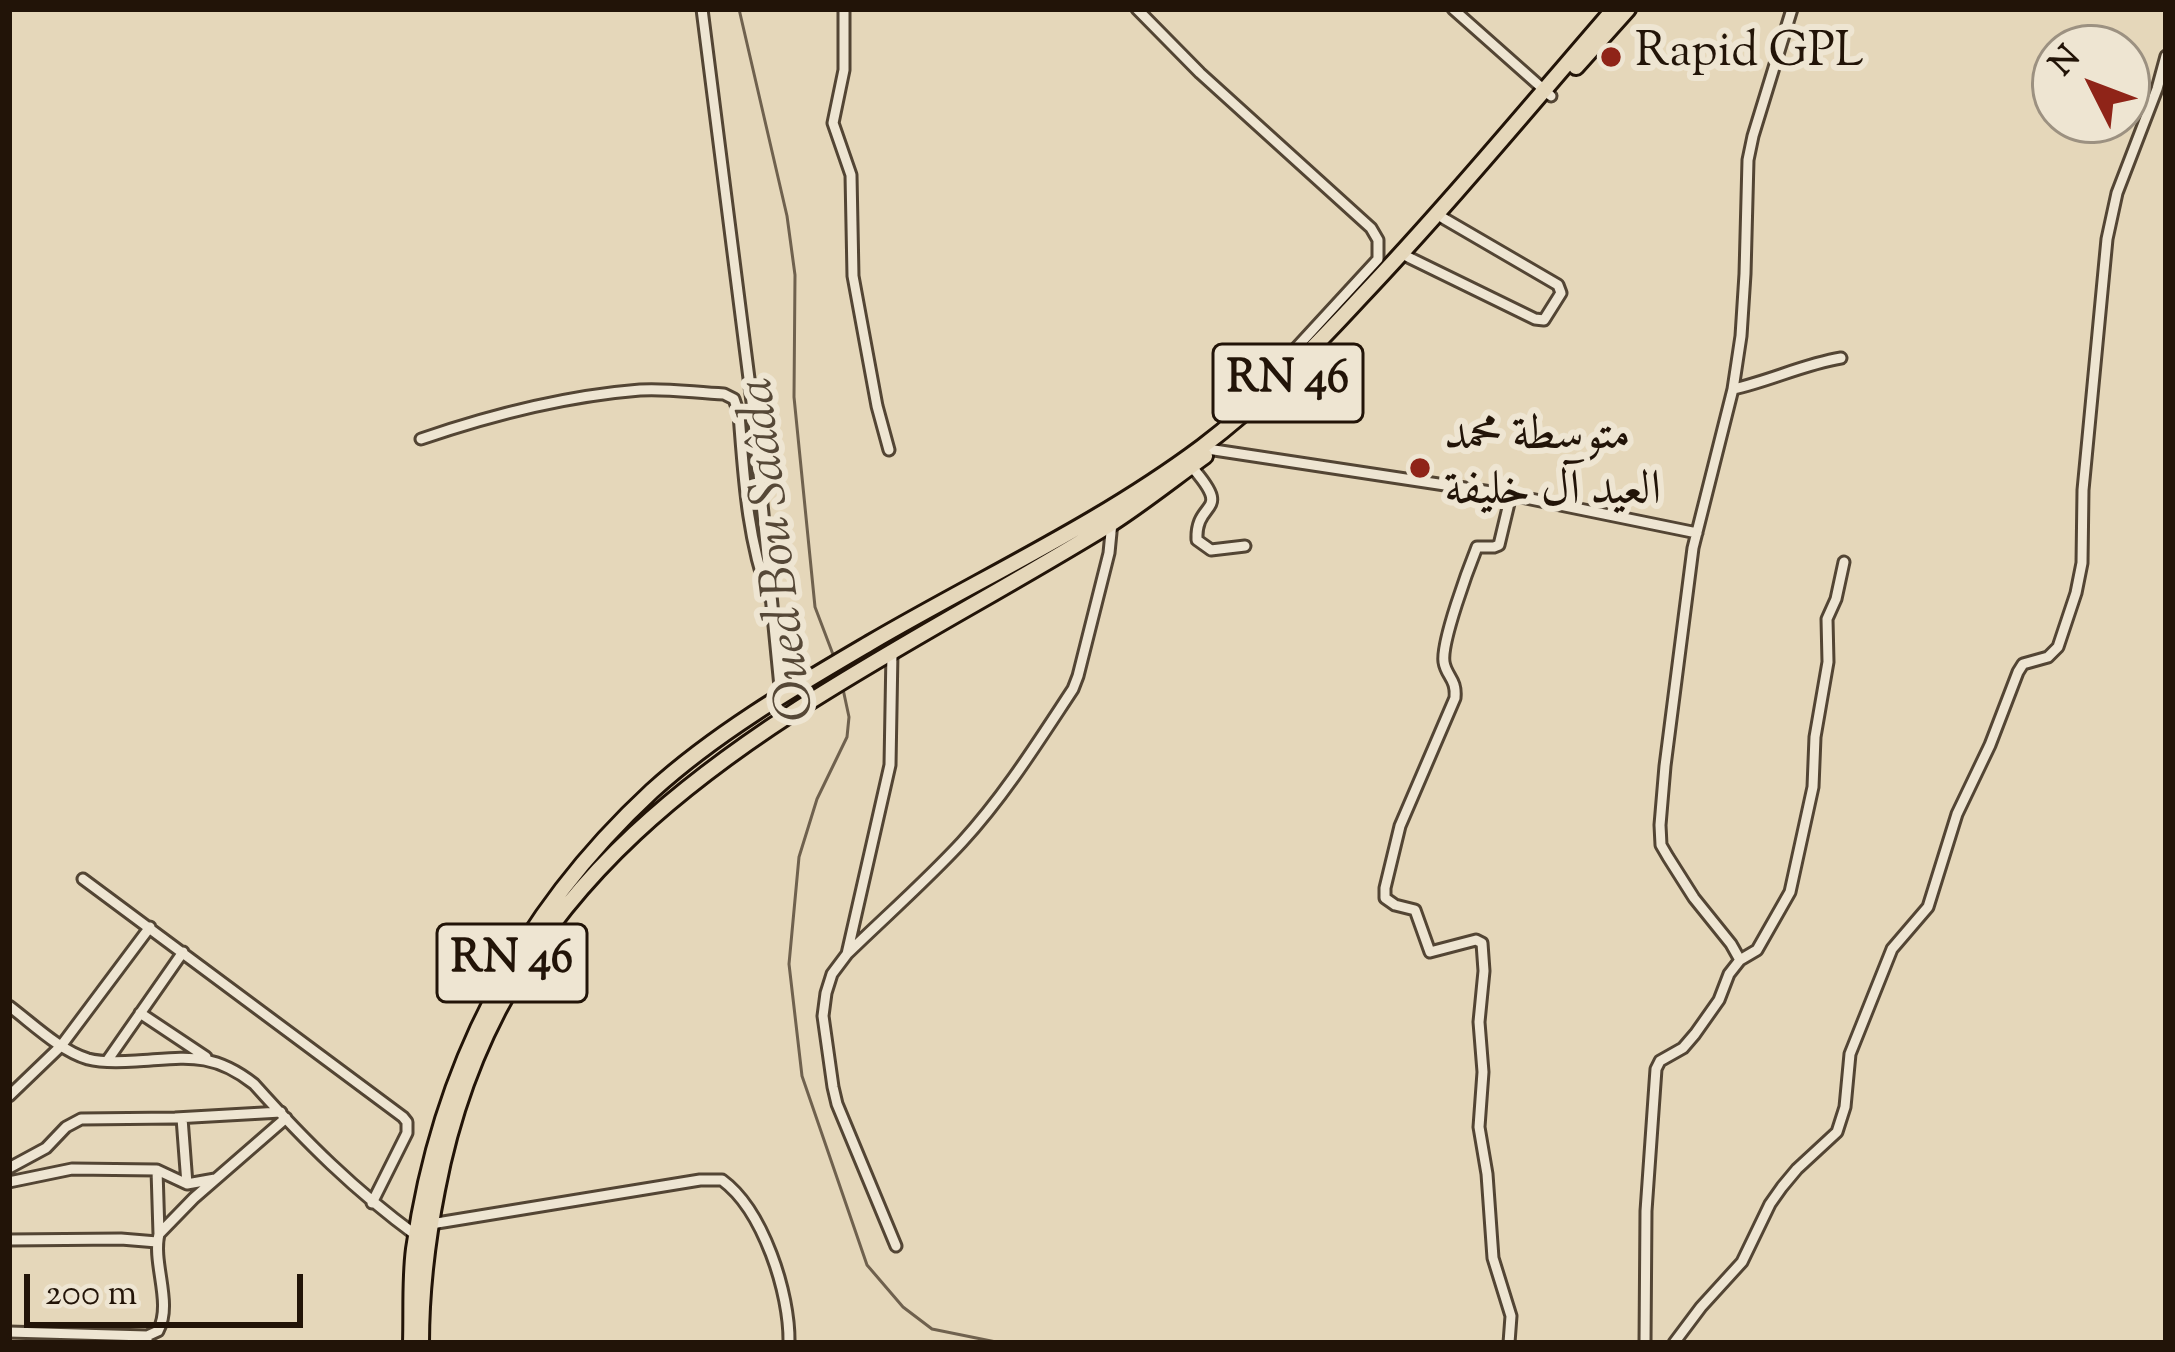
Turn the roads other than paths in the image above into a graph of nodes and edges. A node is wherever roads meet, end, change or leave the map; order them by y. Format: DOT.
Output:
graph roads {
  1 [pos="702,9"];
  2 [pos="844,9"];
  3 [pos="1137,9"];
  4 [pos="1453,9"];
  5 [pos="1614,9"];
  6 [pos="1628,9"];
  7 [pos="1792,9"];
  8 [pos="2166,56"];
  9 [pos="1548,93"];
  10 [pos="1443,218"];
  11 [pos="1408,257"];
  12 [pos="1841,358"];
  13 [pos="1733,388"];
  14 [pos="1248,411"];
  15 [pos="421,439"];
  16 [pos="1207,449"];
  17 [pos="889,450"];
  18 [pos="1191,466"];
  19 [pos="1511,494"];
  20 [pos="1112,522"];
  21 [pos="1697,533"];
  22 [pos="1245,546"];
  23 [pos="1844,562"];
  24 [pos="773,608"];
  25 [pos="892,651"];
  26 [pos="788,692"];
  27 [pos="83,879"];
  28 [pos="150,927"];
  29 [pos="183,952"];
  30 [pos="847,954"];
  31 [pos="1740,960"];
  32 [pos="9,1006"];
  33 [pos="140,1013"];
  34 [pos="61,1046"];
  35 [pos="209,1059"];
  36 [pos="107,1061"];
  37 [pos="9,1096"];
  38 [pos="283,1115"];
  39 [pos="182,1118"];
  40 [pos="9,1168"];
  41 [pos="157,1170"];
  42 [pos="216,1179"];
  43 [pos="9,1181"];
  44 [pos="187,1184"];
  45 [pos="372,1203"];
  46 [pos="431,1224"];
  47 [pos="417,1236"];
  48 [pos="158,1238"];
  49 [pos="9,1240"];
  50 [pos="896,1246"];
  51 [pos="9,1332"];
  52 [pos="58,1338"];
  53 [pos="147,1339"];
  54 [pos="411,1343"];
  55 [pos="421,1343"];
  56 [pos="789,1343"];
  57 [pos="1509,1343"];
  58 [pos="1645,1343"];
  59 [pos="1674,1343"];
  1 -- 24 [label="street"];
  2 -- 17 [label="street"];
  3 -- 14 [label="street"];
  4 -- 9 [label="street"];
  5 -- 9 [label="main road, RN 46"];
  6 -- 9 [label="main road, RN 46"];
  7 -- 13 [label="street"];
  8 -- 59 [label="street"];
  9 -- 10 [label="main road, RN 46"];
  9 -- 14 [label="main road, RN 46"];
  10 -- 11 [label="main road, RN 46"];
  10 -- 11 [label="street"];
  11 -- 16 [label="main road, RN 46"];
  12 -- 13 [label="street"];
  13 -- 21 [label="street"];
  14 -- 16 [label="main road, RN 46"];
  15 -- 24 [label="street"];
  16 -- 18 [label="main road, RN 46"];
  16 -- 19 [label="street"];
  16 -- 26 [label="main road, RN 46"];
  18 -- 20 [label="main road, RN 46"];
  18 -- 22 [label="street"];
  19 -- 21 [label="street"];
  19 -- 57 [label="street"];
  20 -- 25 [label="main road, RN 46"];
  20 -- 30 [label="street"];
  21 -- 31 [label="street"];
  23 -- 31 [label="street"];
  24 -- 26 [label="street"];
  25 -- 30 [label="street"];
  25 -- 46 [label="main road, RN 46"];
  26 -- 47 [label="main road, RN 46"];
  27 -- 28 [label="street"];
  28 -- 29 [label="street"];
  28 -- 34 [label="street"];
  29 -- 33 [label="street"];
  29 -- 45 [label="street"];
  30 -- 50 [label="street"];
  31 -- 58 [label="street"];
  32 -- 34 [label="street"];
  33 -- 35 [label="street"];
  33 -- 36 [label="street"];
  34 -- 36 [label="street"];
  34 -- 37 [label="street"];
  35 -- 36 [label="street"];
  35 -- 38 [label="street"];
  38 -- 39 [label="street"];
  38 -- 42 [label="street"];
  38 -- 45 [label="street"];
  39 -- 40 [label="street"];
  39 -- 44 [label="street"];
  41 -- 43 [label="street"];
  41 -- 44 [label="street"];
  41 -- 48 [label="street"];
  42 -- 44 [label="street"];
  42 -- 48 [label="street"];
  45 -- 47 [label="street"];
  46 -- 55 [label="main road, RN 46"];
  46 -- 56 [label="street"];
  47 -- 54 [label="main road, RN 46"];
  48 -- 49 [label="street"];
  48 -- 53 [label="street"];
  51 -- 52 [label="street"];
  52 -- 53 [label="street"];
}
